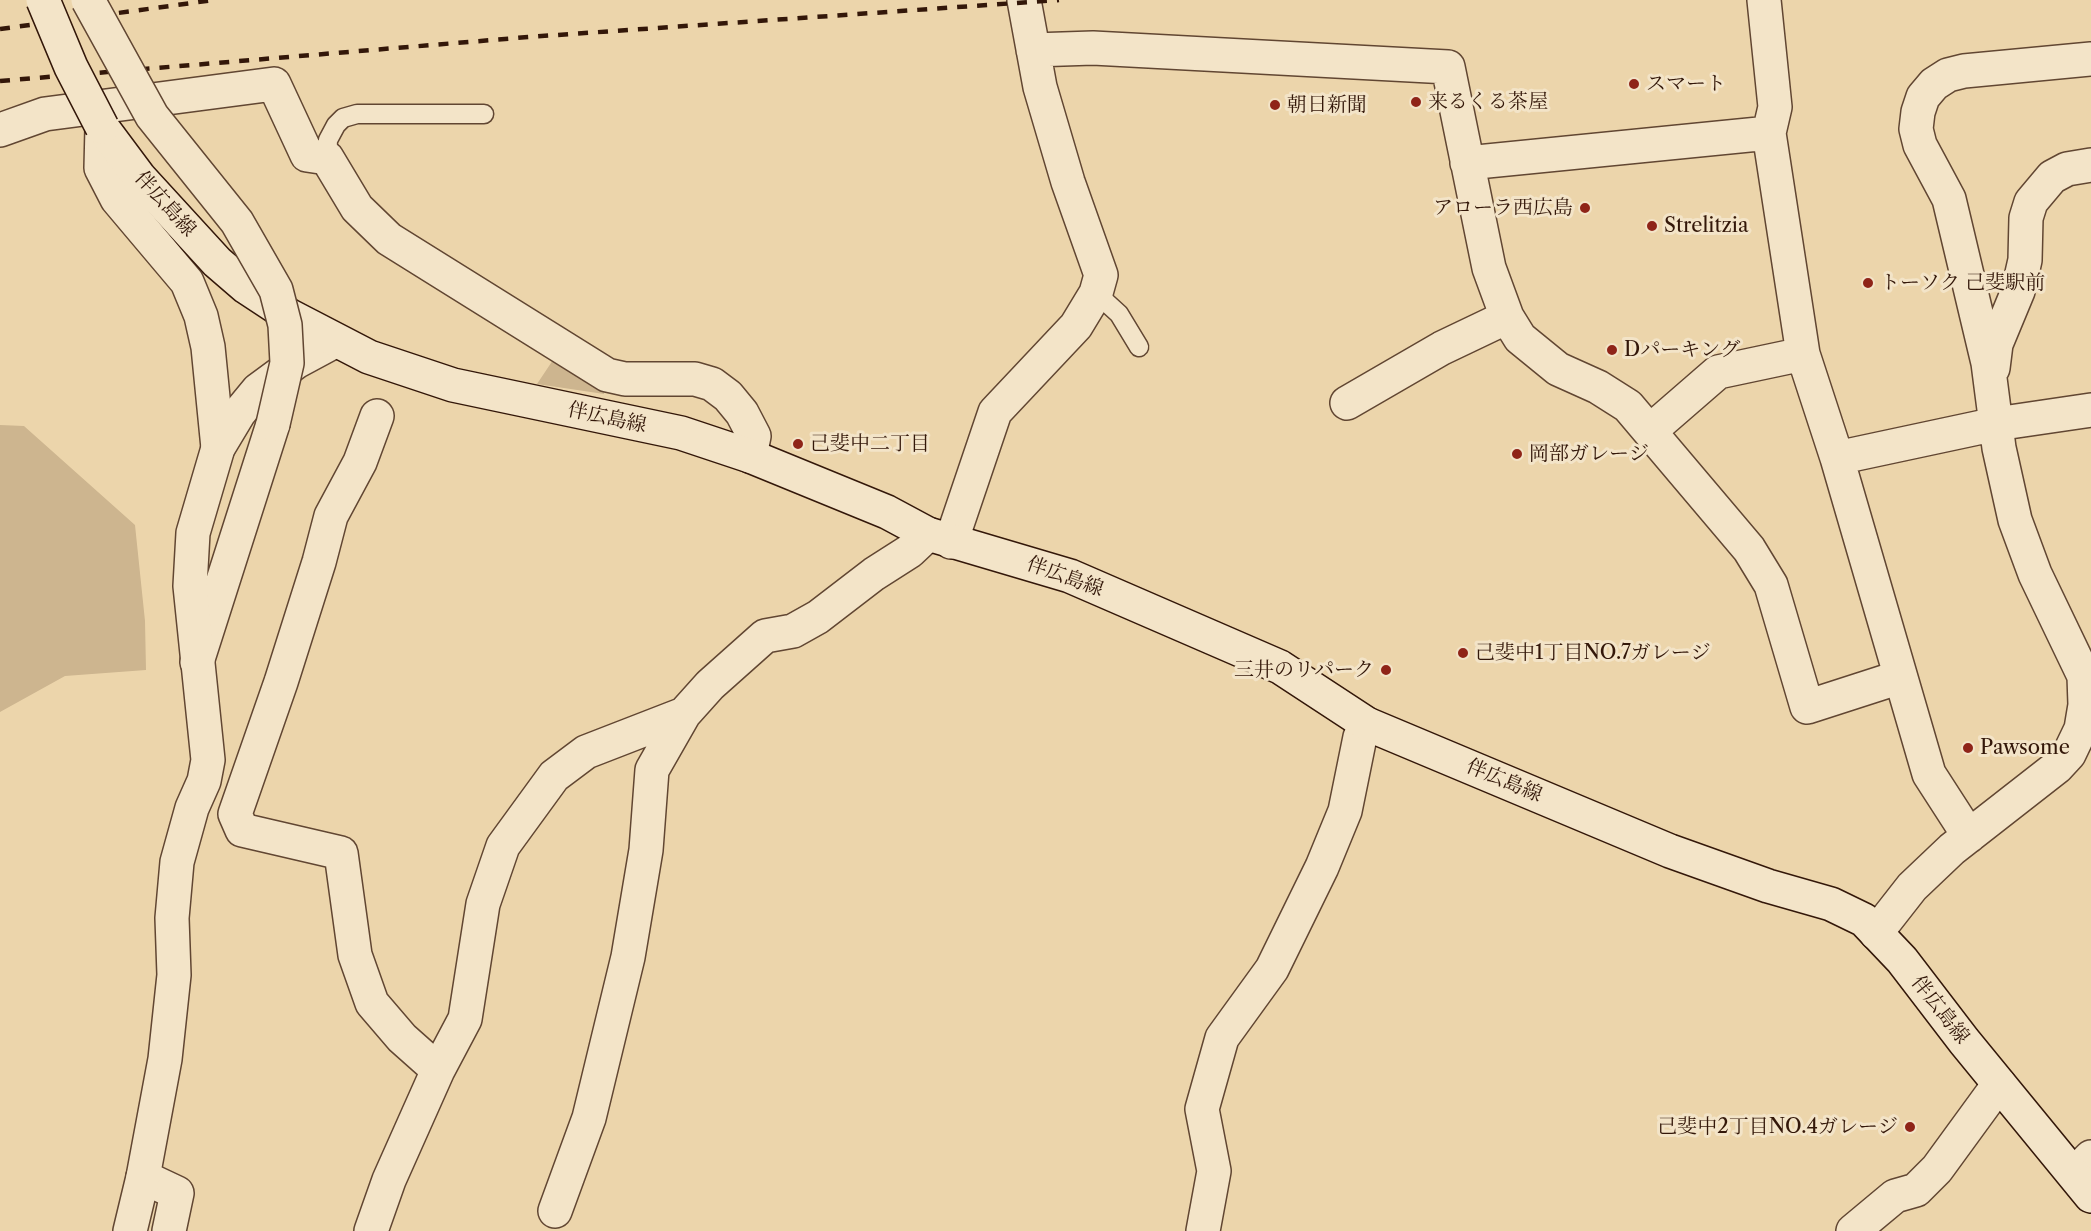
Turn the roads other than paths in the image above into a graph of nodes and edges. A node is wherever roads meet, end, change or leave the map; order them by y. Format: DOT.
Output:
graph roads {
  1 [pos="43,0"];
  2 [pos="88,0"];
  3 [pos="1024,0"];
  4 [pos="1764,0"];
  5 [pos="1033,50"];
  6 [pos="2091,59"];
  7 [pos="484,114"];
  8 [pos="102,127"];
  9 [pos="0,130"];
  10 [pos="1769,133"];
  11 [pos="327,158"];
  12 [pos="1467,163"];
  13 [pos="2091,165"];
  14 [pos="1096,293"];
  15 [pos="1507,317"];
  16 [pos="335,341"];
  17 [pos="1138,347"];
  18 [pos="1803,354"];
  19 [pos="1991,387"];
  20 [pos="1347,404"];
  21 [pos="2091,410"];
  22 [pos="377,416"];
  23 [pos="1996,424"];
  24 [pos="1650,430"];
  25 [pos="218,448"];
  26 [pos="750,456"];
  27 [pos="1837,458"];
  28 [pos="939,538"];
  29 [pos="197,663"];
  30 [pos="1900,676"];
  31 [pos="684,714"];
  32 [pos="1367,724"];
  33 [pos="2057,767"];
  34 [pos="2091,768"];
  35 [pos="1969,836"];
  36 [pos="1876,933"];
  37 [pos="438,1070"];
  38 [pos="1999,1084"];
  39 [pos="2085,1176"];
  40 [pos="143,1177"];
  41 [pos="555,1211"];
  42 [pos="130,1231"];
  43 [pos="169,1231"];
  44 [pos="371,1231"];
  45 [pos="1203,1231"];
  46 [pos="1853,1231"];
  1 -- 8 [label="street, 伴広島線, bridge"];
  2 -- 29 [label="street, bridge"];
  3 -- 5 [label="street"];
  4 -- 10 [label="street"];
  5 -- 12 [label="street"];
  5 -- 14 [label="street"];
  6 -- 19 [label="street"];
  7 -- 11 [label="lane"];
  8 -- 16 [label="street, 伴広島線"];
  8 -- 25 [label="street"];
  9 -- 11 [label="street"];
  10 -- 12 [label="street"];
  10 -- 18 [label="street"];
  11 -- 26 [label="street"];
  12 -- 15 [label="street"];
  13 -- 19 [label="street"];
  14 -- 17 [label="lane"];
  14 -- 28 [label="street"];
  15 -- 20 [label="street"];
  15 -- 24 [label="street"];
  16 -- 25 [label="street"];
  16 -- 26 [label="street, 伴広島線"];
  18 -- 24 [label="street"];
  18 -- 27 [label="street"];
  19 -- 23 [label="street"];
  21 -- 23 [label="street"];
  22 -- 37 [label="street"];
  23 -- 27 [label="street"];
  23 -- 33 [label="street"];
  24 -- 30 [label="street"];
  25 -- 29 [label="street"];
  26 -- 28 [label="street, 伴広島線"];
  27 -- 30 [label="street"];
  28 -- 31 [label="street"];
  28 -- 32 [label="street, 伴広島線"];
  29 -- 40 [label="street"];
  30 -- 35 [label="street"];
  31 -- 37 [label="street"];
  31 -- 41 [label="street"];
  32 -- 36 [label="street, 伴広島線"];
  32 -- 45 [label="street"];
  33 -- 34 [label="street"];
  33 -- 35 [label="street"];
  35 -- 36 [label="street"];
  36 -- 38 [label="street, 伴広島線"];
  37 -- 44 [label="street"];
  38 -- 39 [label="street, 伴広島線"];
  38 -- 46 [label="street"];
  40 -- 42 [label="street"];
  40 -- 43 [label="street"];
}
